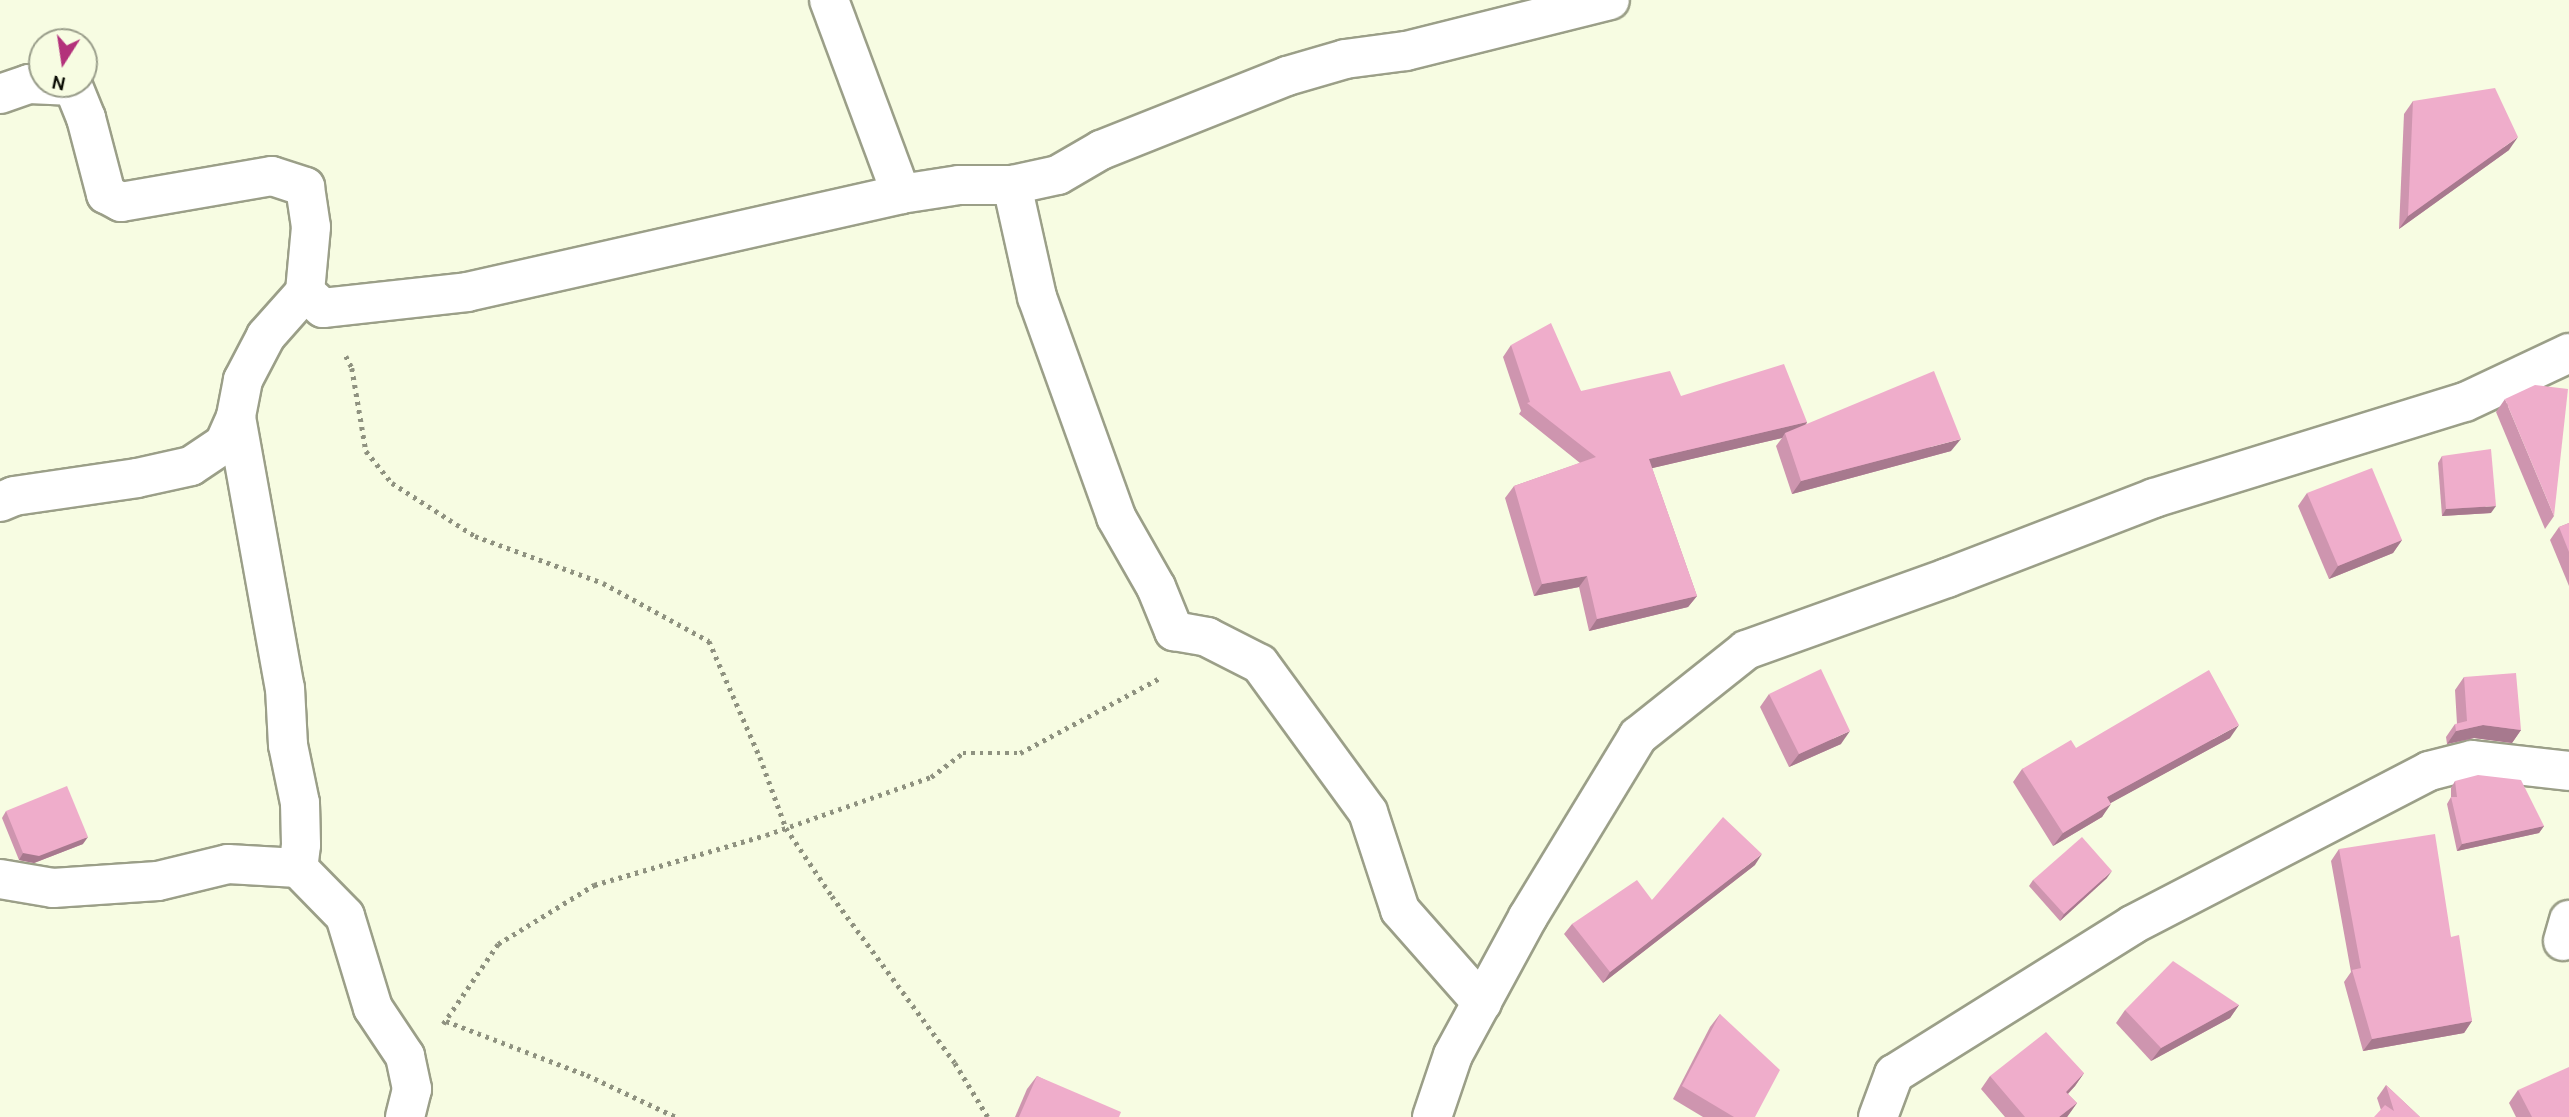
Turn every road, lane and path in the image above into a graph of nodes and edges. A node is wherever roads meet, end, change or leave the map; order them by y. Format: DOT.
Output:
graph roads {
  1 [pos="829,0"];
  2 [pos="1610,0"];
  3 [pos="0,94"];
  4 [pos="1012,186"];
  5 [pos="901,194"];
  6 [pos="314,300"];
  7 [pos="2569,353"];
  8 [pos="236,417"];
  9 [pos="0,502"];
  10 [pos="1227,647"];
  11 [pos="2569,771"];
  12 [pos="786,828"];
  13 [pos="298,868"];
  14 [pos="0,879"];
  15 [pos="1482,1003"];
  16 [pos="446,1021"];
  17 [pos="405,1056"];
  18 [pos="405,1117"];
  19 [pos="676,1117"];
  20 [pos="988,1117"];
  21 [pos="1432,1117"];
  22 [pos="1878,1117"];
  1 -- 5 [label="street"];
  2 -- 4 [label="street"];
  3 -- 6 [label="street"];
  4 -- 5 [label="street"];
  4 -- 10 [label="street"];
  5 -- 6 [label="street"];
  6 -- 8 [label="street"];
  6 -- 12 [label="path"];
  7 -- 15 [label="street"];
  8 -- 9 [label="street"];
  8 -- 13 [label="street"];
  10 -- 12 [label="path"];
  10 -- 15 [label="street"];
  11 -- 22 [label="street"];
  12 -- 16 [label="path"];
  12 -- 20 [label="path"];
  13 -- 14 [label="street"];
  13 -- 17 [label="street"];
  15 -- 21 [label="street"];
  16 -- 17 [label="path"];
  16 -- 19 [label="path"];
  17 -- 18 [label="street"];
}
